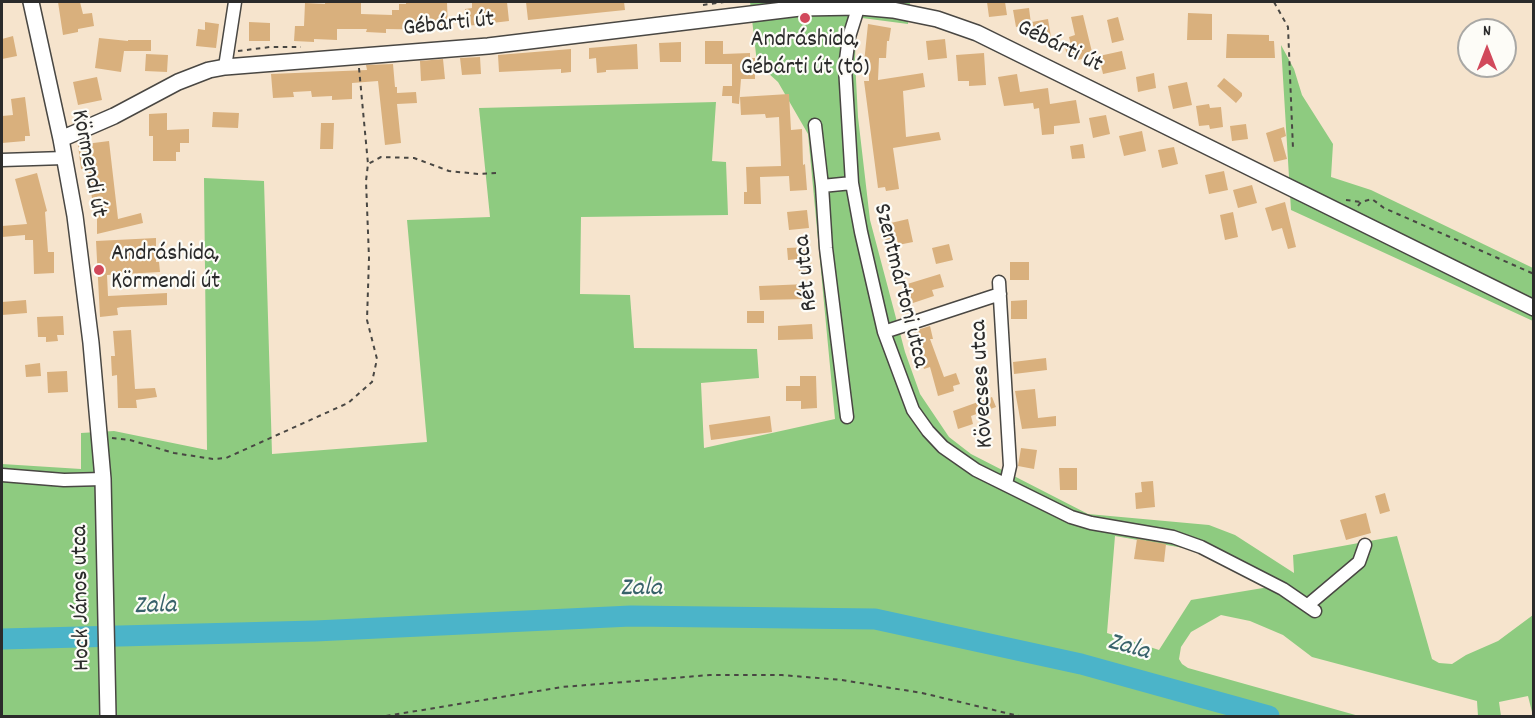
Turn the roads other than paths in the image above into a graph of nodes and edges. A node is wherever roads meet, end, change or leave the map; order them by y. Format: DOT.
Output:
graph roads {
  1 [pos="31,2"];
  2 [pos="235,2"];
  3 [pos="860,4"];
  4 [pos="226,59"];
  5 [pos="815,125"];
  6 [pos="61,139"];
  7 [pos="64,158"];
  8 [pos="2,160"];
  9 [pos="852,183"];
  10 [pos="822,186"];
  11 [pos="1533,308"];
  12 [pos="884,332"];
  13 [pos="847,417"];
  14 [pos="2,475"];
  15 [pos="103,479"];
  16 [pos="1006,484"];
  17 [pos="1365,545"];
  18 [pos="108,717"];
  1 -- 6 [label="main road, Körmendi út"];
  2 -- 4 [label="street"];
  3 -- 4 [label="main road, Gébárti út"];
  3 -- 9 [label="street, Szentmártoni utca"];
  3 -- 11 [label="main road, Gébárti út"];
  4 -- 6 [label="main road, Gébárti út"];
  5 -- 10 [label="street, Rét utca"];
  6 -- 7 [label="main road, Körmendi út"];
  7 -- 8 [label="street"];
  7 -- 15 [label="main road, Körmendi út"];
  9 -- 10 [label="street"];
  9 -- 12 [label="street, Szentmártoni utca"];
  10 -- 13 [label="street, Rét utca"];
  12 -- 16 [label="street, Szentmártoni utca"];
  12 -- 16 [label="street, Kövecses utca"];
  14 -- 15 [label="street"];
  15 -- 18 [label="main road, Hock János utca"];
  16 -- 17 [label="street, Szentmártoni utca"];
}
